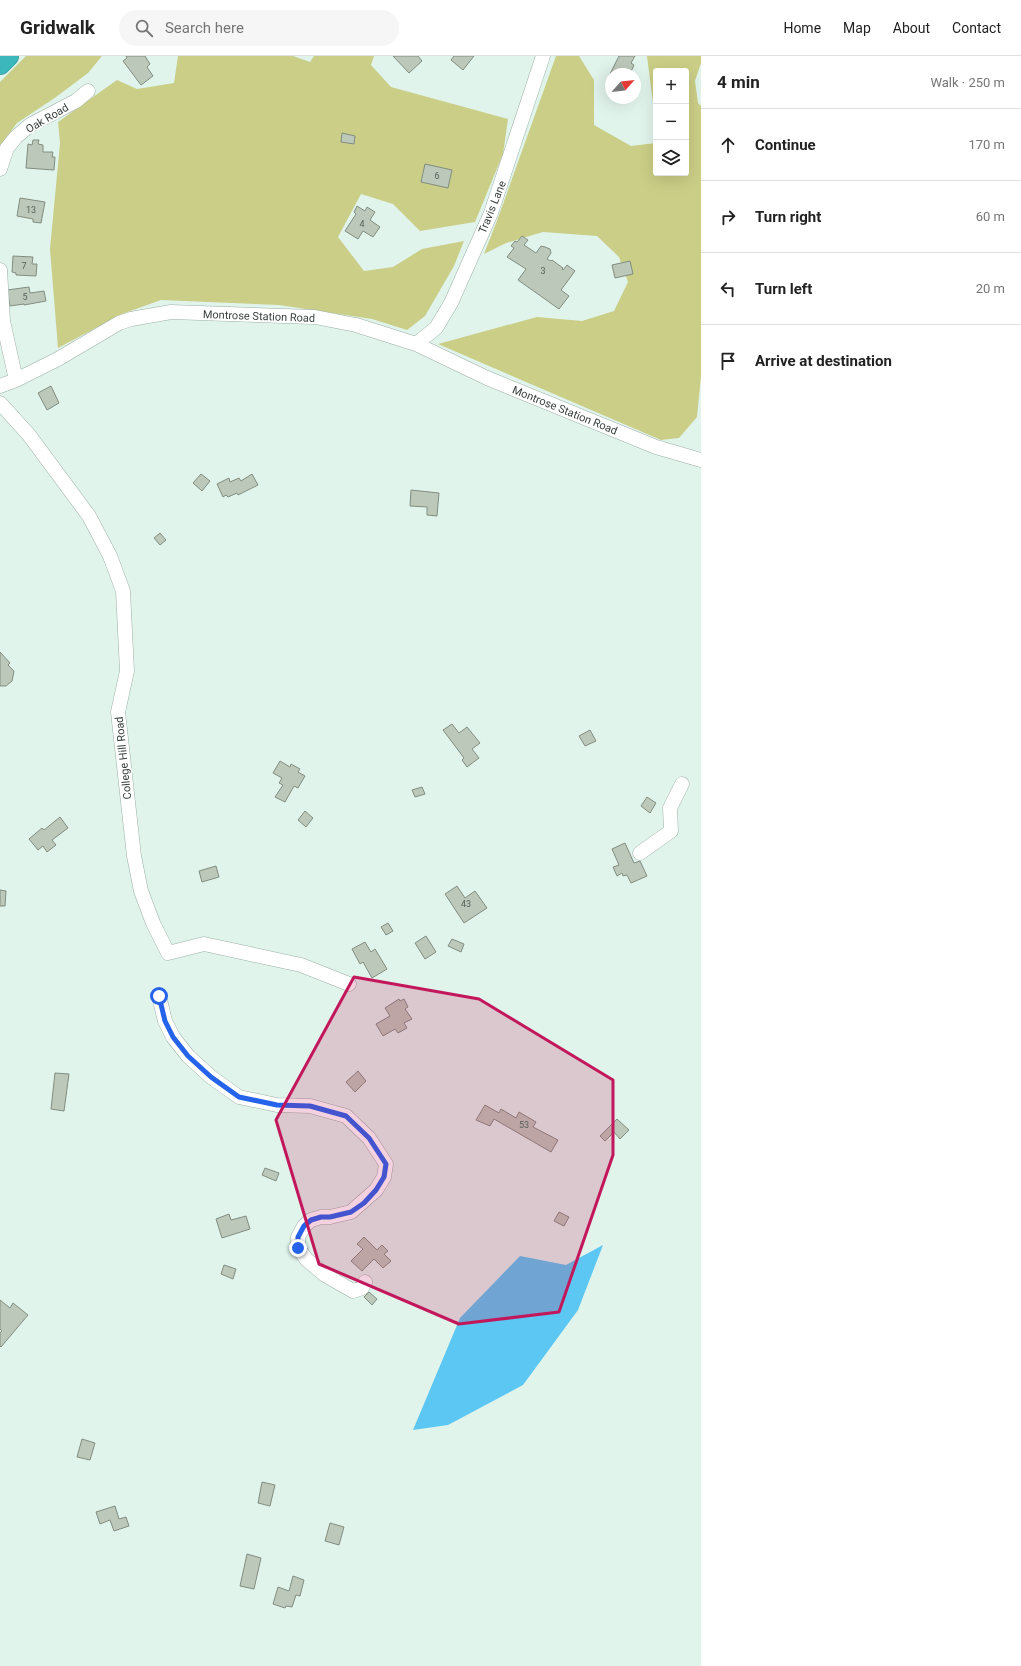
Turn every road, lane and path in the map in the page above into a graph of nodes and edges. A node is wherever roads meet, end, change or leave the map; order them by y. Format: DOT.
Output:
graph roads {
  1 [pos="8,56"];
  2 [pos="543,56"];
  3 [pos="0,64"];
  4 [pos="88,91"];
  5 [pos="0,169"];
  6 [pos="0,270"];
  7 [pos="416,344"];
  8 [pos="16,380"];
  9 [pos="0,386"];
  10 [pos="0,403"];
  11 [pos="701,460"];
  12 [pos="682,784"];
  13 [pos="640,853"];
  14 [pos="349,984"];
  15 [pos="159,996"];
  16 [pos="365,1282"];
  1 -- 3 [label="highway"];
  2 -- 7 [label="street, Travis Lane"];
  4 -- 5 [label="street, Oak Road"];
  6 -- 8 [label="street"];
  7 -- 8 [label="street, Montrose Station Road"];
  7 -- 11 [label="street, Montrose Station Road"];
  8 -- 9 [label="street, Montrose Station Road"];
  10 -- 14 [label="street, College Hill Road"];
  12 -- 13 [label="street"];
  15 -- 16 [label="street"];
}
